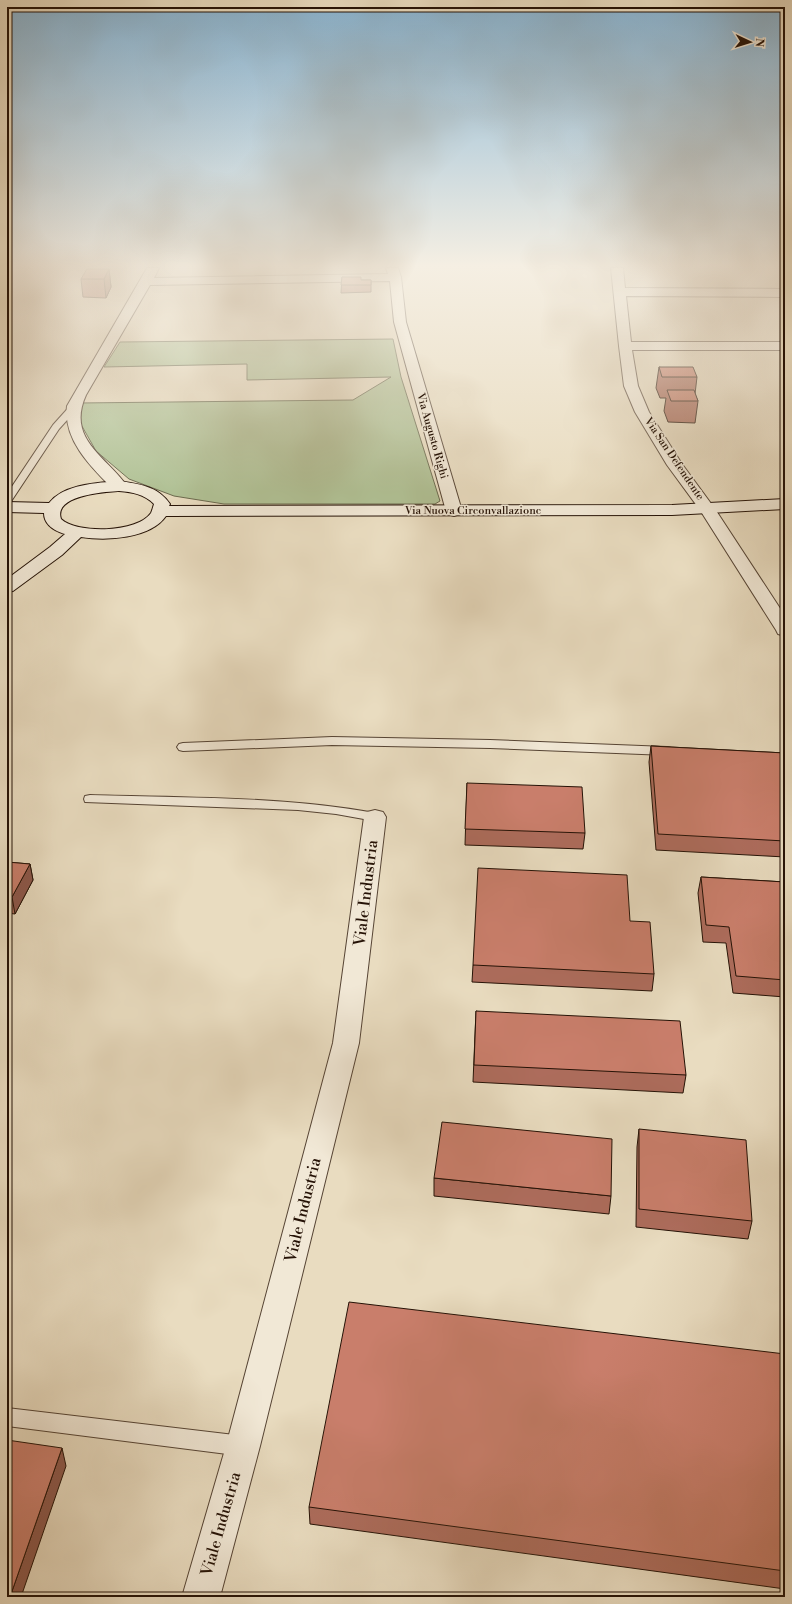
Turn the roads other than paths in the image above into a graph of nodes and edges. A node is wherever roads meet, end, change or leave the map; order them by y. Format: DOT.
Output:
graph roads {
  1 [pos="110,343"];
  2 [pos="406,343"];
  3 [pos="625,343"];
  4 [pos="625,346"];
  5 [pos="769,346"];
  6 [pos="785,346"];
  7 [pos="785,357"];
  8 [pos="74,407"];
  9 [pos="119,486"];
  10 [pos="8,503"];
  11 [pos="785,504"];
  12 [pos="53,508"];
  13 [pos="707,509"];
  14 [pos="162,511"];
  15 [pos="454,511"];
  16 [pos="76,532"];
  17 [pos="7,587"];
  18 [pos="785,630"];
  19 [pos="183,746"];
  20 [pos="676,751"];
  21 [pos="90,799"];
  22 [pos="375,818"];
  23 [pos="7,1417"];
  24 [pos="243,1446"];
  25 [pos="201,1597"];
  1 -- 8 [label="street"];
  2 -- 15 [label="street, Via Augusto Righi"];
  3 -- 4 [label="street, Via San Defendente"];
  4 -- 5 [label="street"];
  4 -- 13 [label="street, Via San Defendente"];
  5 -- 6 [label="street"];
  5 -- 7 [label="street"];
  8 -- 9 [label="street"];
  8 -- 10 [label="lane"];
  9 -- 12 [label="street"];
  9 -- 14 [label="street"];
  10 -- 12 [label="street"];
  11 -- 13 [label="street, Via Nuova Circonvallazione"];
  12 -- 16 [label="street"];
  13 -- 15 [label="street, Via Nuova Circonvallazione"];
  13 -- 18 [label="street, Via San Defendente"];
  14 -- 15 [label="street, Via Nuova Circonvallazione"];
  14 -- 16 [label="street"];
  16 -- 17 [label="street"];
  19 -- 20 [label="lane"];
  21 -- 22 [label="lane"];
  22 -- 24 [label="street, Viale Industria"];
  23 -- 24 [label="lane"];
  24 -- 25 [label="street, Viale Industria"];
}
